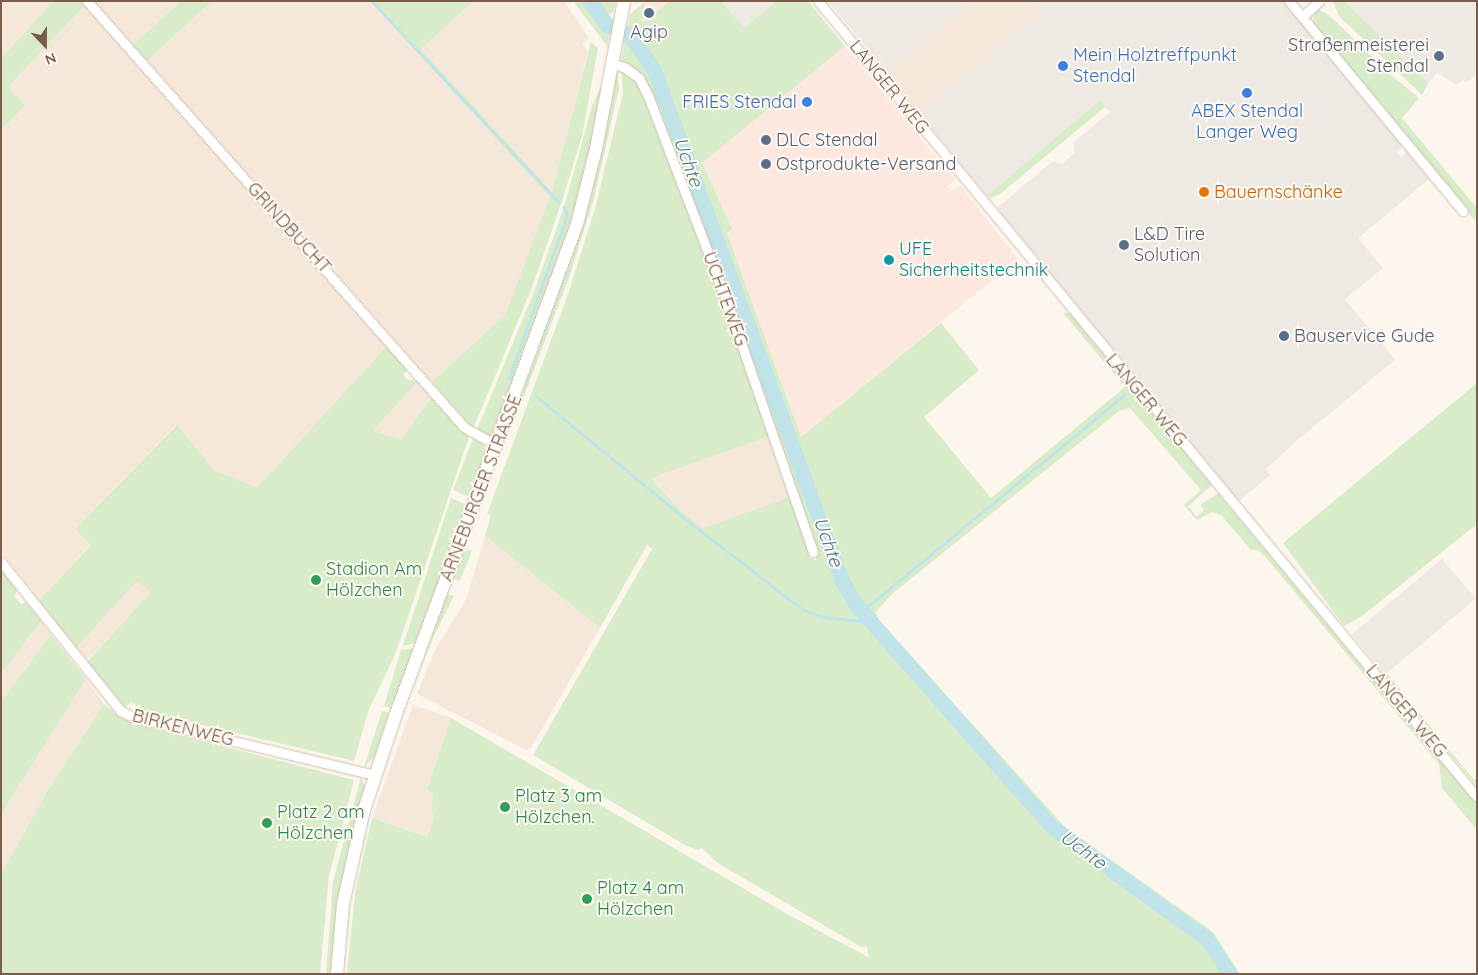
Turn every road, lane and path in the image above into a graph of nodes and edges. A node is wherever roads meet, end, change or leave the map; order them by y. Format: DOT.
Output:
graph roads {
  1 [pos="87,1"];
  2 [pos="624,1"];
  3 [pos="818,1"];
  4 [pos="1289,1"];
  5 [pos="1319,1"];
  6 [pos="1302,17"];
  7 [pos="613,64"];
  8 [pos="1463,211"];
  9 [pos="497,445"];
  10 [pos="813,552"];
  11 [pos="1,562"];
  12 [pos="375,775"];
  13 [pos="1477,797"];
  14 [pos="338,974"];
  1 -- 9 [label="street, GRINDBUCHT"];
  2 -- 7 [label="main road, ARNEBURGER STRASSE"];
  3 -- 13 [label="street, LANGER WEG"];
  4 -- 6 [label="street"];
  5 -- 6 [label="street"];
  6 -- 8 [label="street"];
  7 -- 9 [label="main road, ARNEBURGER STRASSE"];
  7 -- 10 [label="street, UCHTEWEG"];
  9 -- 12 [label="main road, ARNEBURGER STRASSE"];
  11 -- 12 [label="street, BIRKENWEG"];
  12 -- 14 [label="main road, ARNEBURGER STRASSE"];
}
